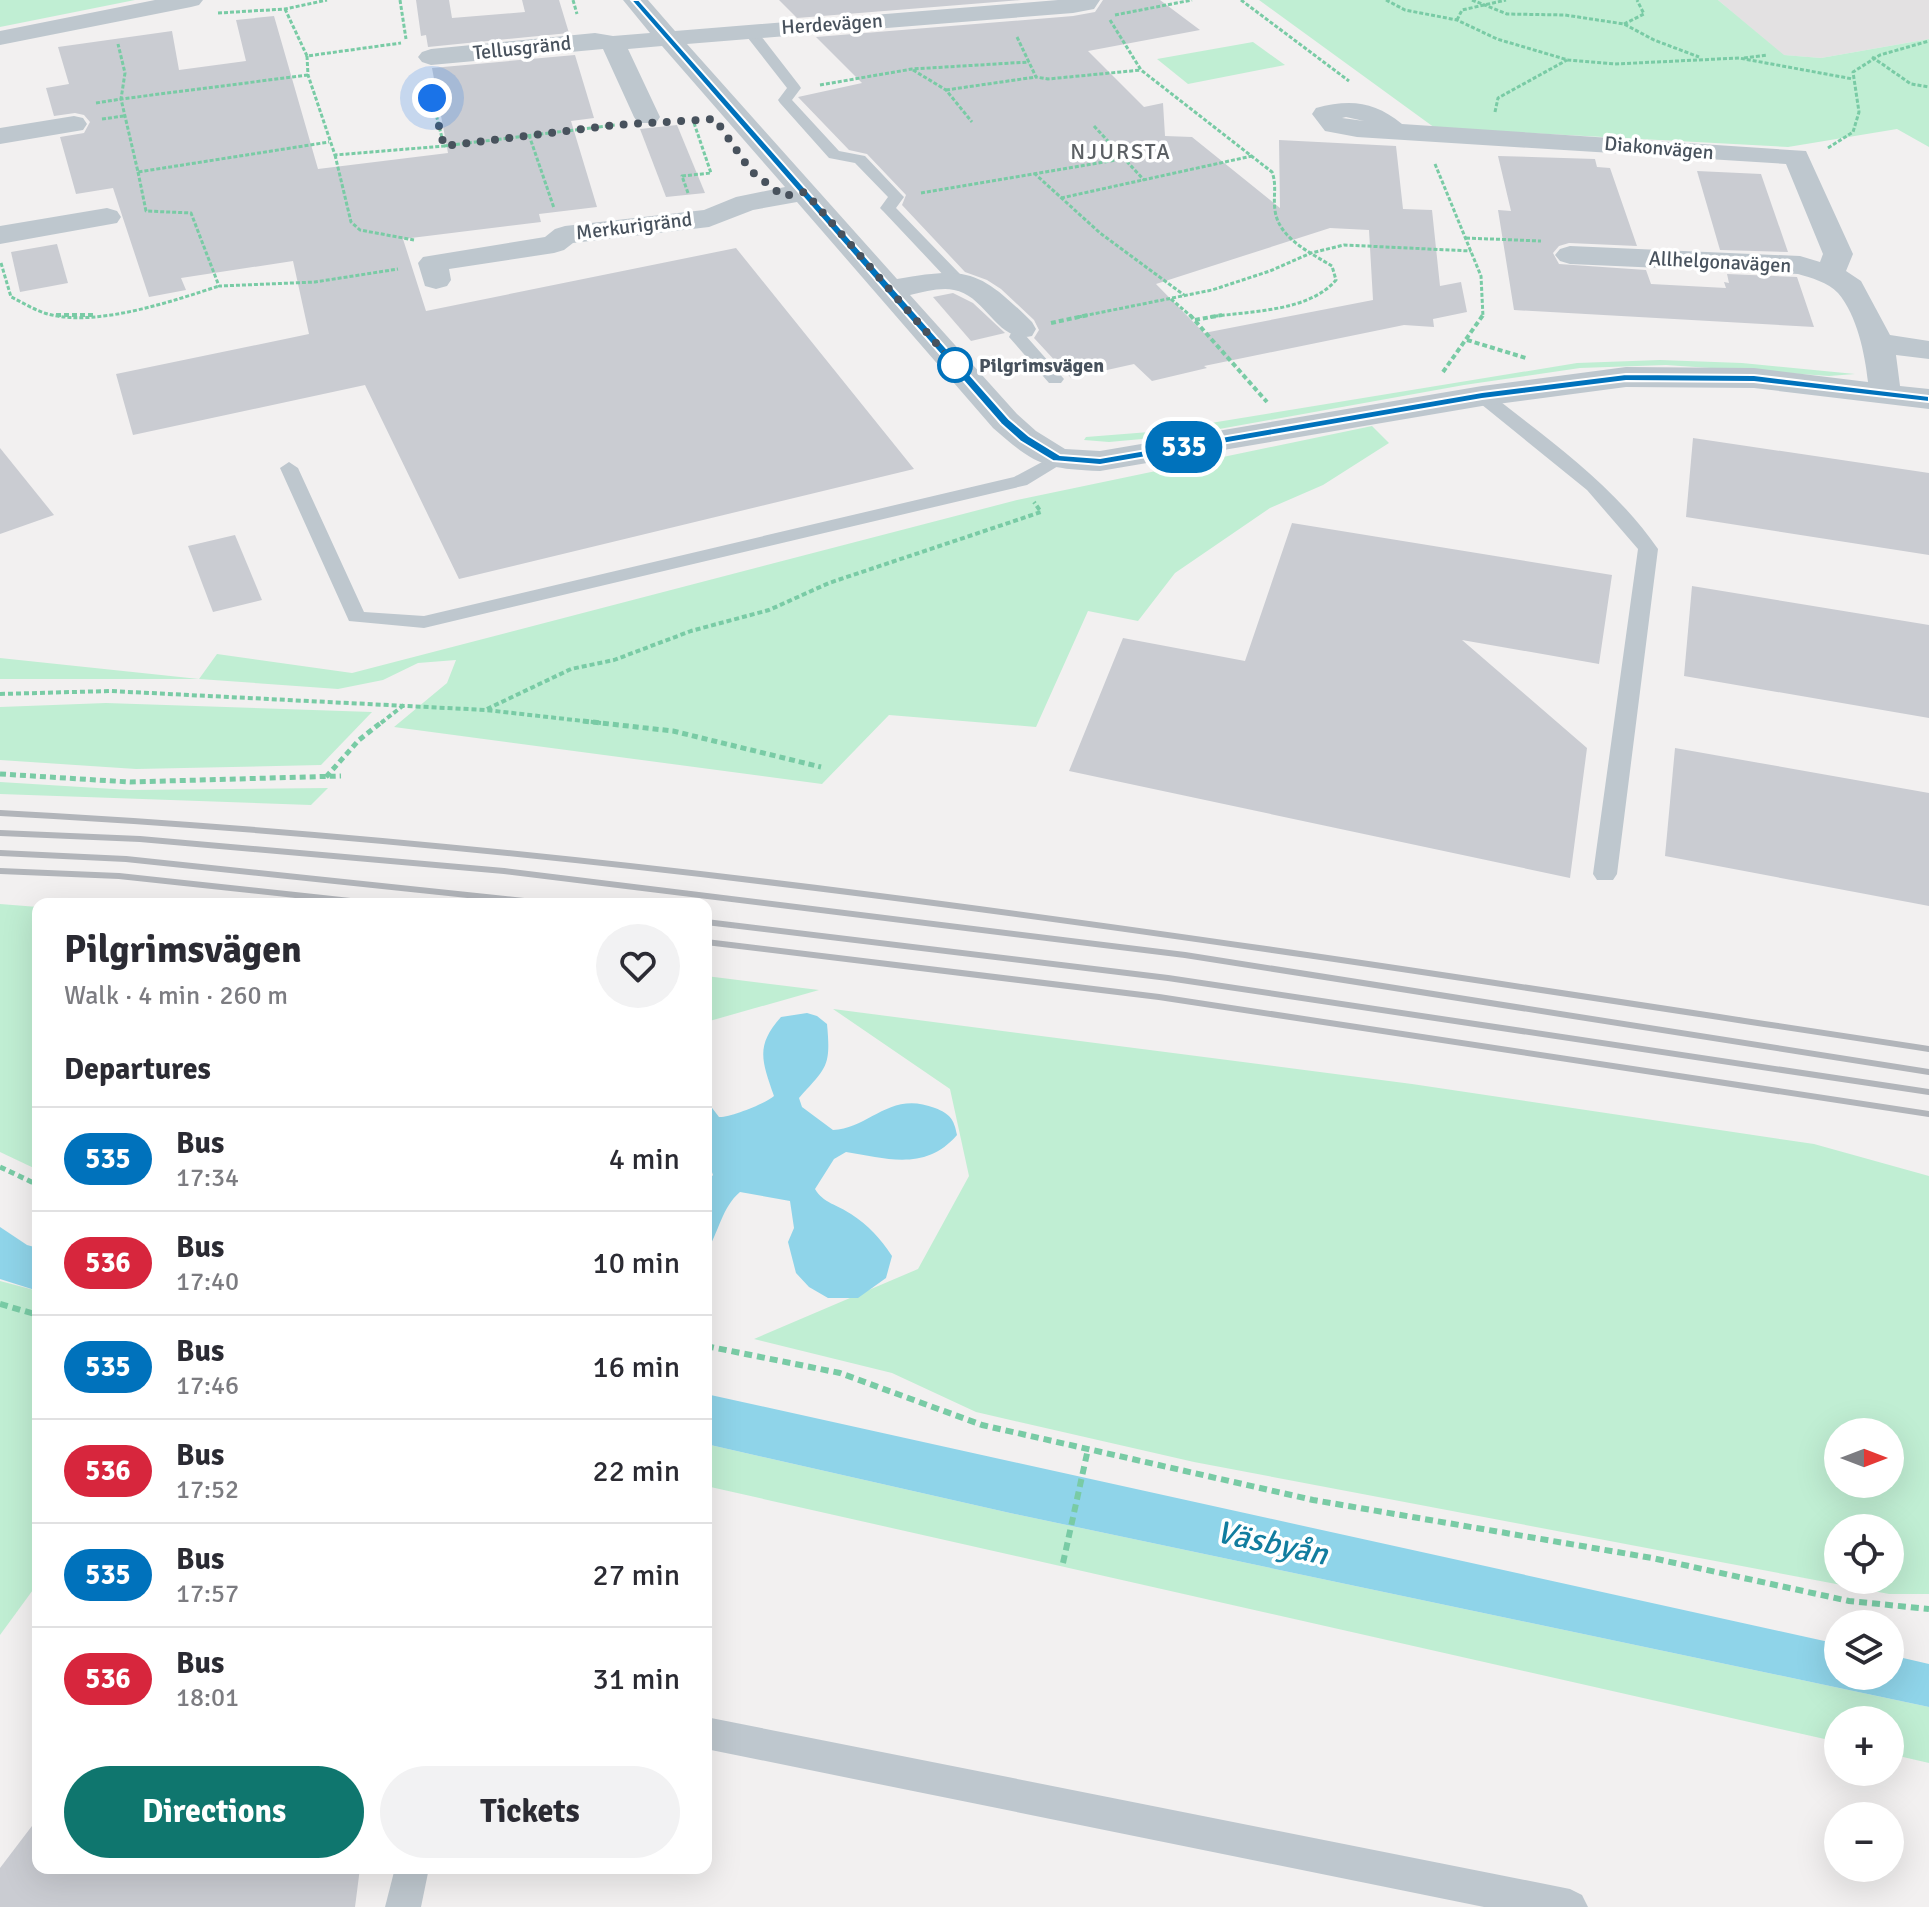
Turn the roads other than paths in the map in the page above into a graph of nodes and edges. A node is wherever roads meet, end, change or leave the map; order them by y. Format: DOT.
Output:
graph roads {
  1 [pos="191,0"];
  2 [pos="635,0"];
  3 [pos="1087,2"];
  4 [pos="749,30"];
  5 [pos="669,37"];
  6 [pos="0,38"];
  7 [pos="613,43"];
  8 [pos="428,65"];
  9 [pos="647,117"];
  10 [pos="74,124"];
  11 [pos="1394,131"];
  12 [pos="0,136"];
  13 [pos="805,192"];
  14 [pos="107,217"];
  15 [pos="0,235"];
  16 [pos="1570,255"];
  17 [pos="429,261"];
  18 [pos="1830,274"];
  19 [pos="954,277"];
  20 [pos="888,290"];
  21 [pos="1021,329"];
  22 [pos="1879,343"];
  23 [pos="1929,350"];
  24 [pos="1055,379"];
  25 [pos="1885,392"];
  26 [pos="1482,396"];
  27 [pos="1929,399"];
  28 [pos="1057,459"];
  29 [pos="289,468"];
  30 [pos="1605,874"];
  31 [pos="712,1734"];
  32 [pos="411,1874"];
  33 [pos="403,1907"];
  34 [pos="1570,1907"];
  1 -- 6 [label="street"];
  2 -- 5 [label="street"];
  3 -- 4 [label="street, Herdevägen"];
  4 -- 5 [label="street, Herdevägen"];
  4 -- 19 [label="lane"];
  5 -- 7 [label="street, Tellusgränd"];
  5 -- 13 [label="street"];
  7 -- 8 [label="street, Tellusgränd"];
  7 -- 9 [label="street"];
  10 -- 12 [label="street"];
  11 -- 18 [label="street, Diakonvägen"];
  13 -- 17 [label="street, Merkurigränd"];
  13 -- 20 [label="street"];
  14 -- 15 [label="street"];
  16 -- 18 [label="street, Allhelgonavägen"];
  18 -- 22 [label="street"];
  19 -- 20 [label="street"];
  19 -- 21 [label="street"];
  20 -- 28 [label="street"];
  21 -- 24 [label="lane"];
  22 -- 23 [label="street"];
  22 -- 25 [label="street"];
  25 -- 26 [label="street"];
  25 -- 27 [label="street"];
  26 -- 28 [label="street"];
  26 -- 30 [label="lane"];
  28 -- 29 [label="lane"];
  31 -- 34 [label="lane"];
  32 -- 33 [label="lane"];
}
